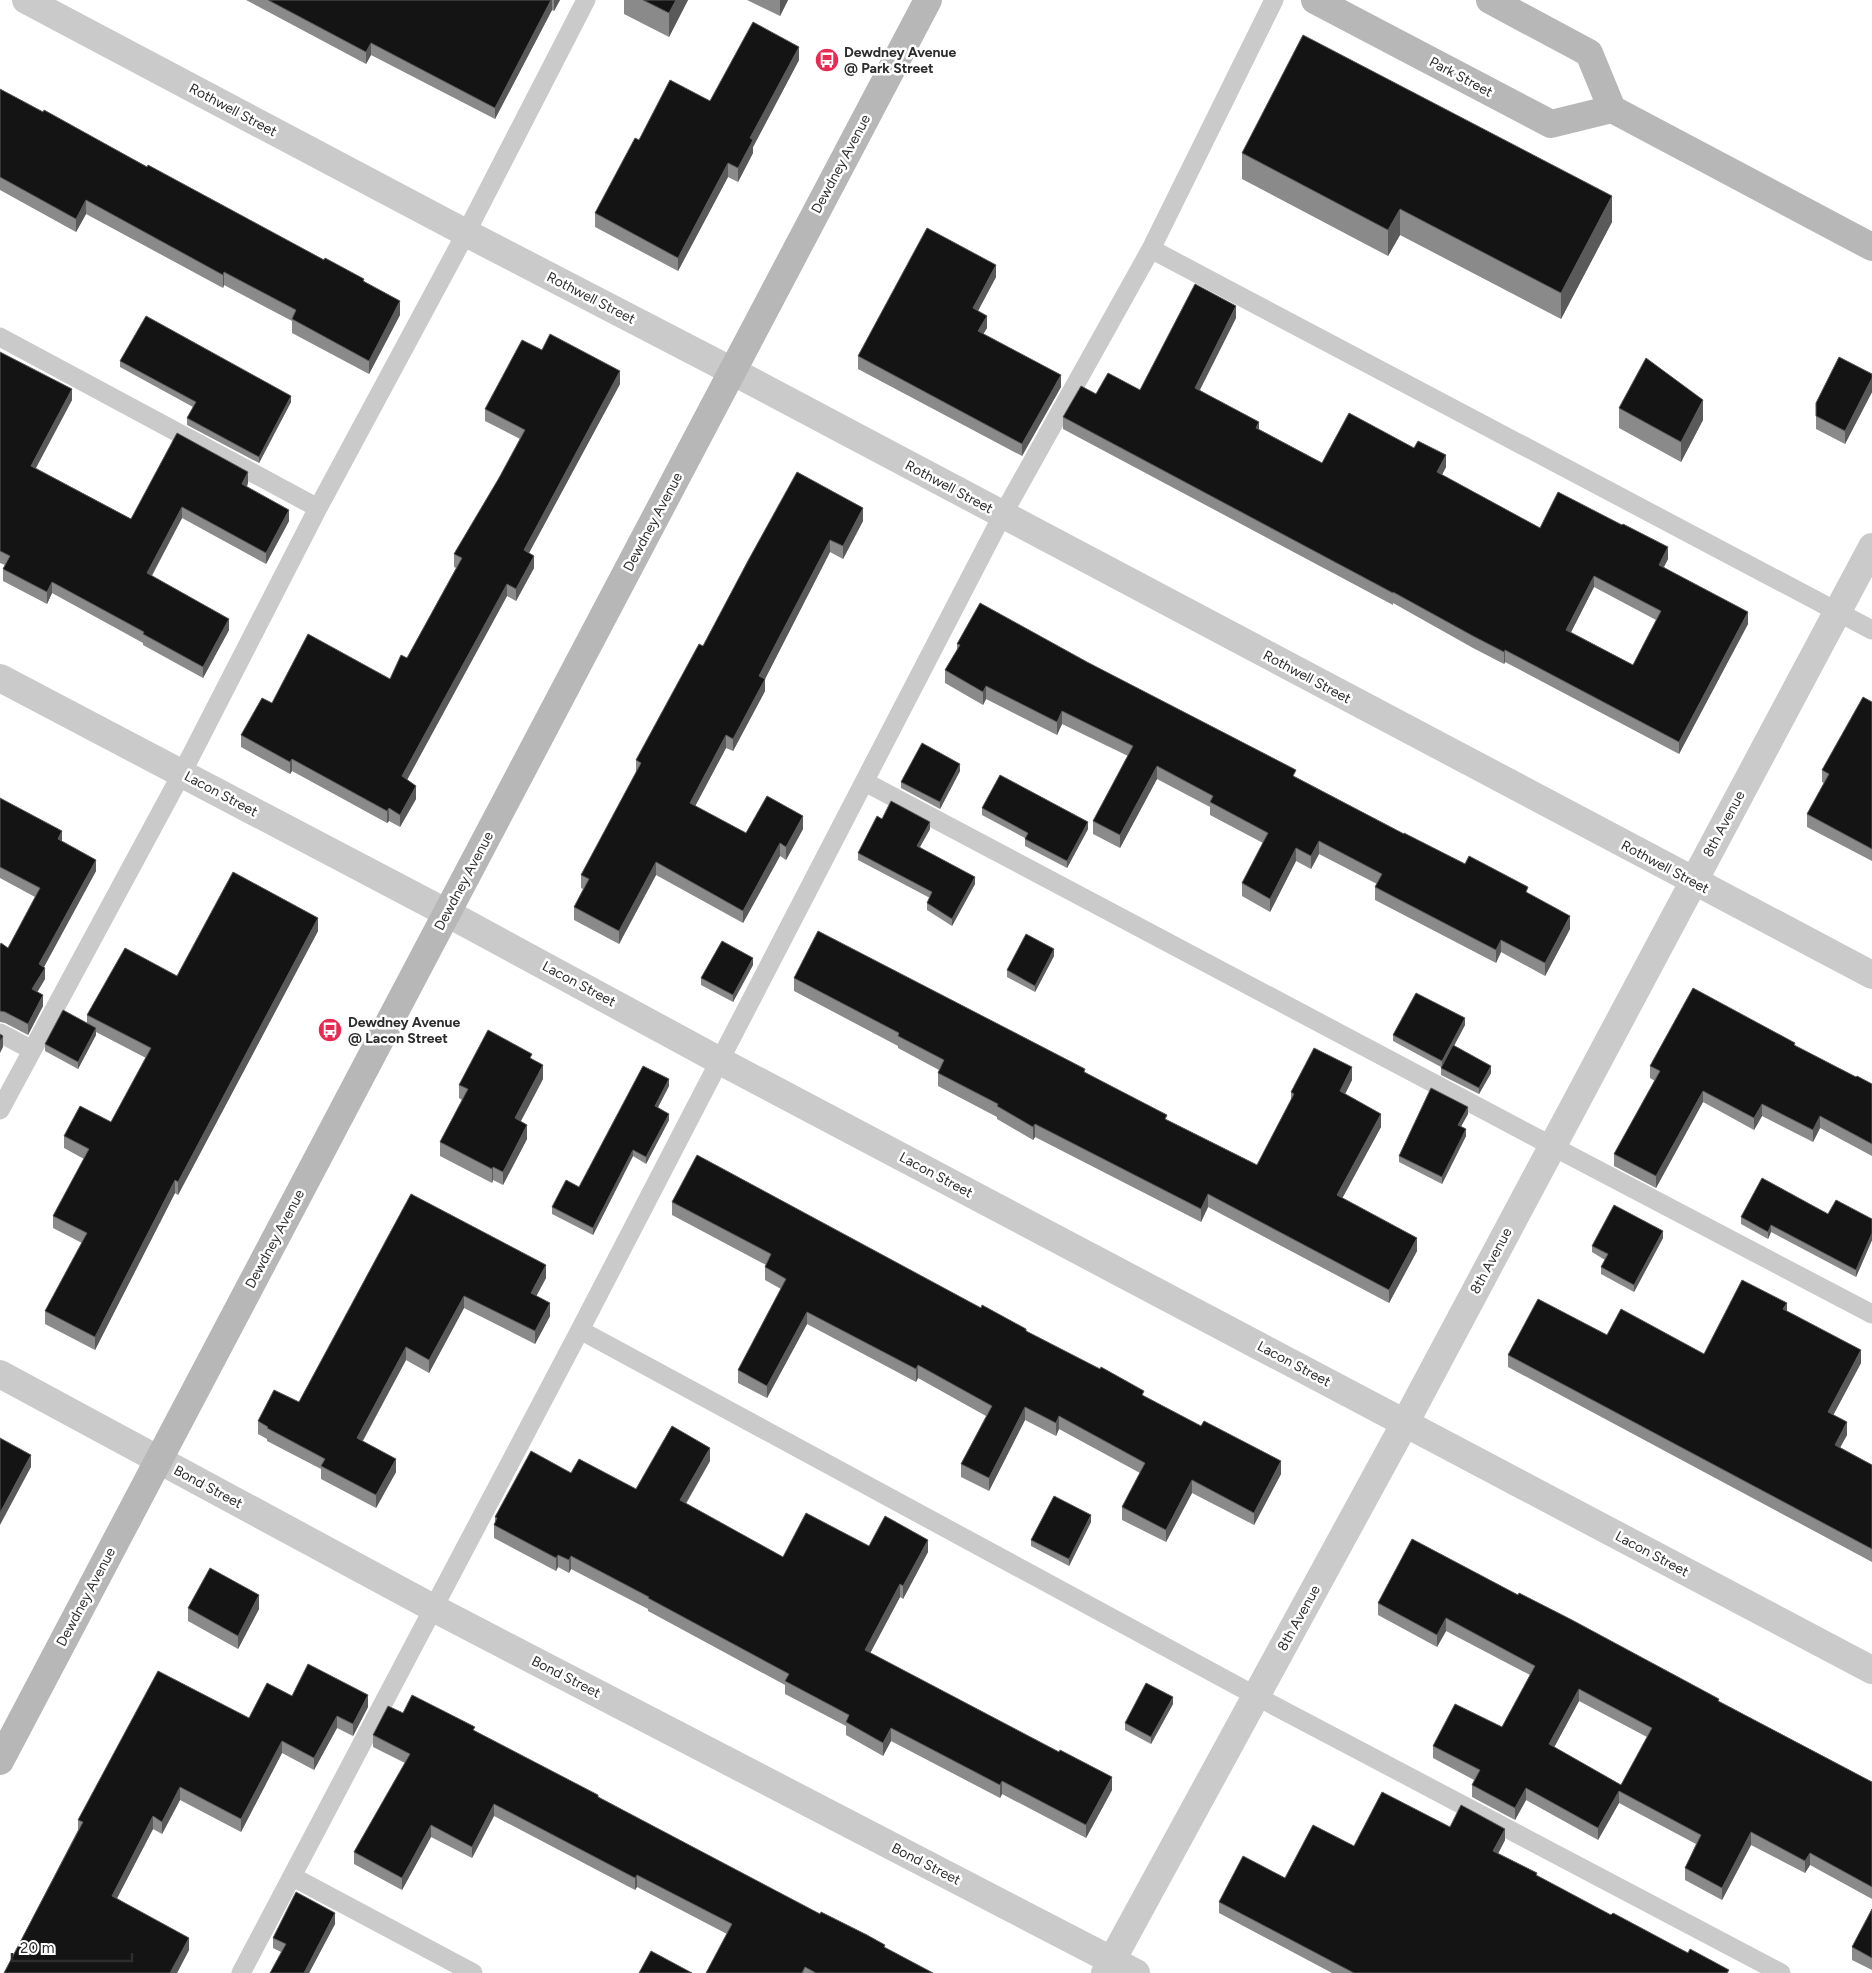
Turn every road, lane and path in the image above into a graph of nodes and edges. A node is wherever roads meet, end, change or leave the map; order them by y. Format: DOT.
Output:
graph roads {
  1 [pos="26,0"];
  2 [pos="586,0"];
  3 [pos="928,0"];
  4 [pos="1274,0"];
  5 [pos="1315,0"];
  6 [pos="1490,0"];
  7 [pos="1612,109"];
  8 [pos="466,233"];
  9 [pos="1872,247"];
  10 [pos="1151,248"];
  11 [pos="0,337"];
  12 [pos="732,371"];
  13 [pos="318,508"];
  14 [pos="1002,516"];
  15 [pos="1872,547"];
  16 [pos="1838,612"];
  17 [pos="1872,630"];
  18 [pos="0,678"];
  19 [pos="182,773"];
  20 [pos="864,782"];
  21 [pos="1693,882"];
  22 [pos="447,912"];
  23 [pos="1872,976"];
  24 [pos="0,1033"];
  25 [pos="32,1050"];
  26 [pos="720,1060"];
  27 [pos="0,1110"];
  28 [pos="1552,1146"];
  29 [pos="1872,1314"];
  30 [pos="580,1330"];
  31 [pos="0,1374"];
  32 [pos="1405,1423"];
  33 [pos="158,1460"];
  34 [pos="435,1609"];
  35 [pos="1872,1670"];
  36 [pos="1256,1696"];
  37 [pos="0,1761"];
  38 [pos="293,1877"];
  39 [pos="1109,1967"];
  40 [pos="241,1973"];
  41 [pos="473,1973"];
  42 [pos="1136,1973"];
  43 [pos="1781,1973"];
  1 -- 8 [label="street, Rothwell Street"];
  2 -- 8 [label="lane"];
  3 -- 12 [label="street, Dewdney Avenue"];
  4 -- 10 [label="lane"];
  5 -- 7 [label="street, Park Street"];
  6 -- 7 [label="street"];
  7 -- 9 [label="street"];
  8 -- 12 [label="street, Rothwell Street"];
  8 -- 13 [label="lane"];
  10 -- 14 [label="lane"];
  10 -- 16 [label="lane"];
  11 -- 13 [label="lane"];
  12 -- 14 [label="street, Rothwell Street"];
  12 -- 22 [label="street, Dewdney Avenue"];
  13 -- 19 [label="lane"];
  14 -- 20 [label="lane"];
  14 -- 21 [label="street, Rothwell Street"];
  15 -- 16 [label="street, 8th Avenue"];
  16 -- 17 [label="lane"];
  16 -- 21 [label="street, 8th Avenue"];
  18 -- 19 [label="street, Lacon Street"];
  19 -- 22 [label="street, Lacon Street"];
  19 -- 25 [label="lane"];
  20 -- 26 [label="lane"];
  20 -- 28 [label="lane"];
  21 -- 23 [label="street, Rothwell Street"];
  21 -- 28 [label="street, 8th Avenue"];
  22 -- 26 [label="street, Lacon Street"];
  22 -- 33 [label="street, Dewdney Avenue"];
  24 -- 25 [label="lane"];
  25 -- 27 [label="lane"];
  26 -- 30 [label="lane"];
  26 -- 32 [label="street, Lacon Street"];
  28 -- 29 [label="lane"];
  28 -- 32 [label="street, 8th Avenue"];
  30 -- 34 [label="lane"];
  30 -- 36 [label="lane"];
  31 -- 33 [label="street, Bond Street"];
  32 -- 35 [label="street, Lacon Street"];
  32 -- 36 [label="street, 8th Avenue"];
  33 -- 34 [label="street, Bond Street"];
  33 -- 37 [label="street, Dewdney Avenue"];
  34 -- 38 [label="lane"];
  34 -- 39 [label="street, Bond Street"];
  36 -- 39 [label="street, 8th Avenue"];
  36 -- 43 [label="lane"];
  38 -- 40 [label="lane"];
  38 -- 41 [label="lane"];
  39 -- 42 [label="street, Bond Street"];
}
